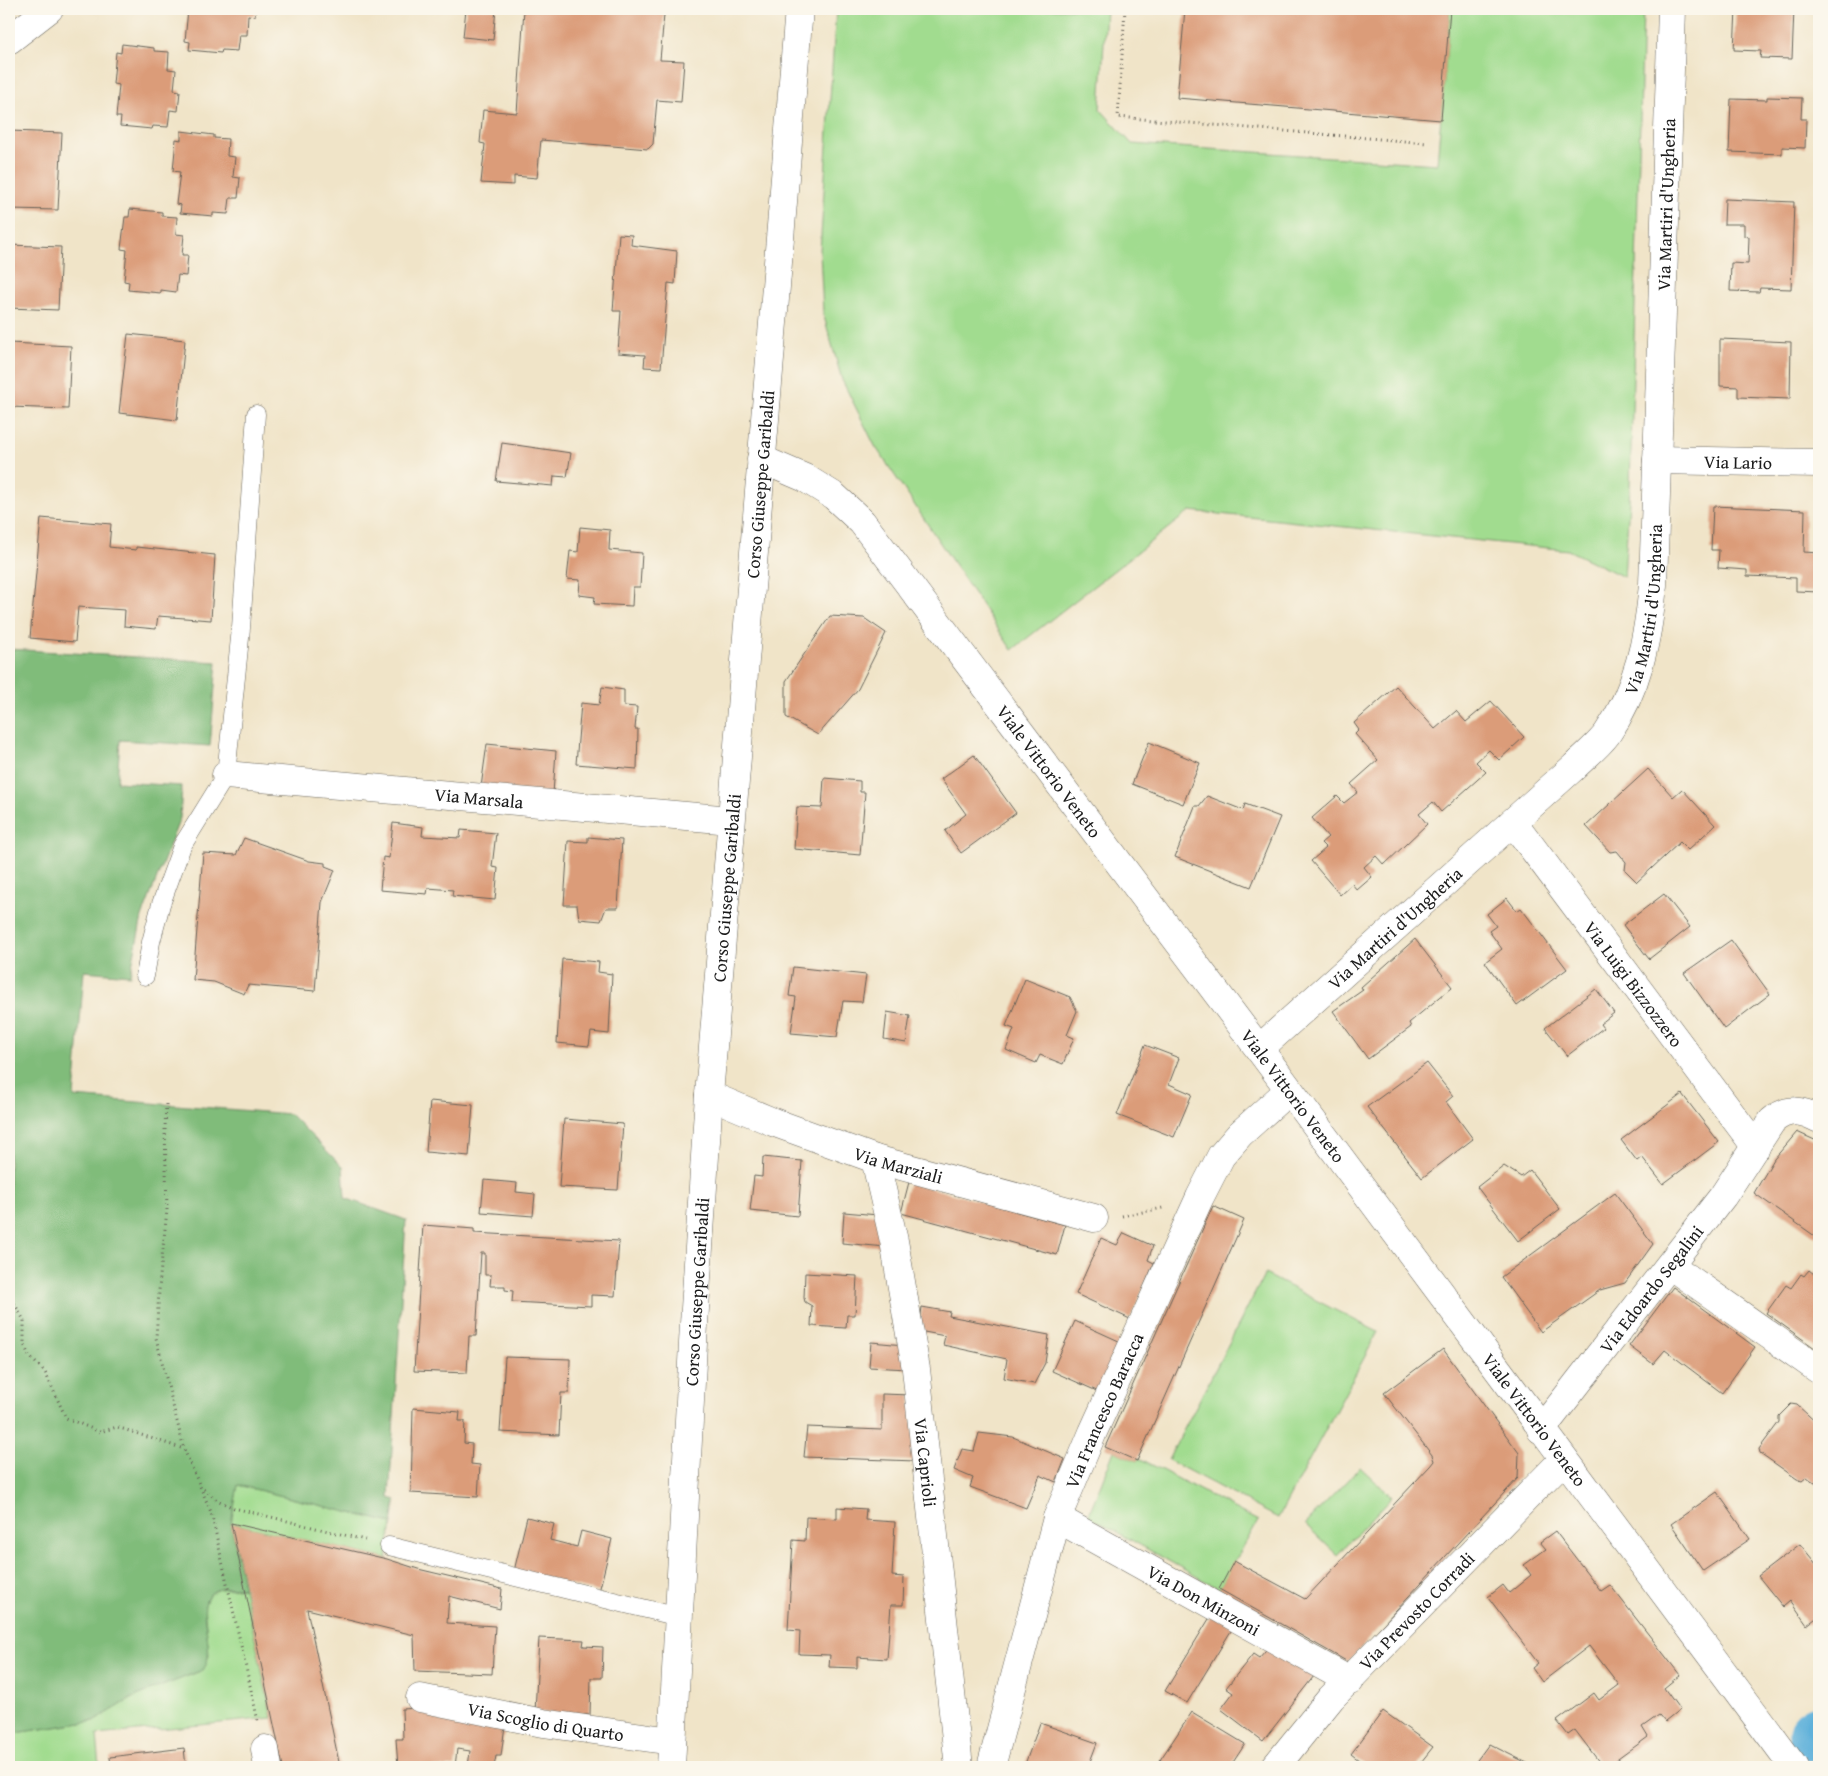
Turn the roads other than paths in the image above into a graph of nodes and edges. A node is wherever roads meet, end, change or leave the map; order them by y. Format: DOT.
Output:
graph roads {
  1 [pos="49,9"];
  2 [pos="799,9"];
  3 [pos="1672,9"];
  4 [pos="9,40"];
  5 [pos="256,414"];
  6 [pos="761,459"];
  7 [pos="1656,460"];
  8 [pos="1819,463"];
  9 [pos="226,775"];
  10 [pos="731,820"];
  11 [pos="1513,822"];
  12 [pos="145,976"];
  13 [pos="1260,1049"];
  14 [pos="1289,1090"];
  15 [pos="709,1095"];
  16 [pos="1819,1118"];
  17 [pos="1756,1146"];
  18 [pos="875,1159"];
  19 [pos="1094,1218"];
  20 [pos="1671,1266"];
  21 [pos="1819,1370"];
  22 [pos="1541,1430"];
  23 [pos="1563,1460"];
  24 [pos="1057,1518"];
  25 [pos="389,1546"];
  26 [pos="679,1617"];
  27 [pos="1350,1681"];
  28 [pos="420,1698"];
  29 [pos="672,1754"];
  30 [pos="959,1767"];
  31 [pos="991,1767"];
  32 [pos="1275,1767"];
  33 [pos="1794,1767"];
  1 -- 4 [label="street"];
  2 -- 6 [label="street, Corso Giuseppe Garibaldi"];
  3 -- 7 [label="street, Via Martiri d'Ungheria"];
  5 -- 9 [label="lane"];
  6 -- 10 [label="street, Corso Giuseppe Garibaldi"];
  6 -- 13 [label="street, Viale Vittorio Veneto"];
  7 -- 8 [label="street, Via Lario"];
  7 -- 11 [label="street, Via Martiri d'Ungheria"];
  9 -- 10 [label="street, Via Marsala"];
  9 -- 12 [label="lane"];
  10 -- 15 [label="street, Corso Giuseppe Garibaldi"];
  11 -- 13 [label="street, Via Martiri d'Ungheria"];
  11 -- 17 [label="street, Via Luigi Bizzozzero"];
  13 -- 14 [label="street, Viale Vittorio Veneto"];
  14 -- 22 [label="street, Viale Vittorio Veneto"];
  14 -- 24 [label="street, Via Francesco Baracca"];
  15 -- 18 [label="street, Via Marziali"];
  15 -- 26 [label="street, Corso Giuseppe Garibaldi"];
  16 -- 17 [label="street, Via Edoardo Segalini"];
  17 -- 20 [label="street, Via Edoardo Segalini"];
  18 -- 19 [label="street, Via Marziali"];
  18 -- 30 [label="street, Via Caprioli"];
  20 -- 21 [label="street"];
  20 -- 22 [label="street, Via Edoardo Segalini"];
  22 -- 23 [label="street, Viale Vittorio Veneto"];
  23 -- 27 [label="street, Via Prevosto Corradi"];
  23 -- 33 [label="street, Viale Vittorio Veneto"];
  24 -- 27 [label="street, Via Don Minzoni"];
  24 -- 31 [label="street, Via Francesco Baracca"];
  25 -- 26 [label="lane"];
  26 -- 29 [label="street, Corso Giuseppe Garibaldi"];
  27 -- 32 [label="street, Via Prevosto Corradi"];
  28 -- 29 [label="street, Via Scoglio di Quarto"];
}
